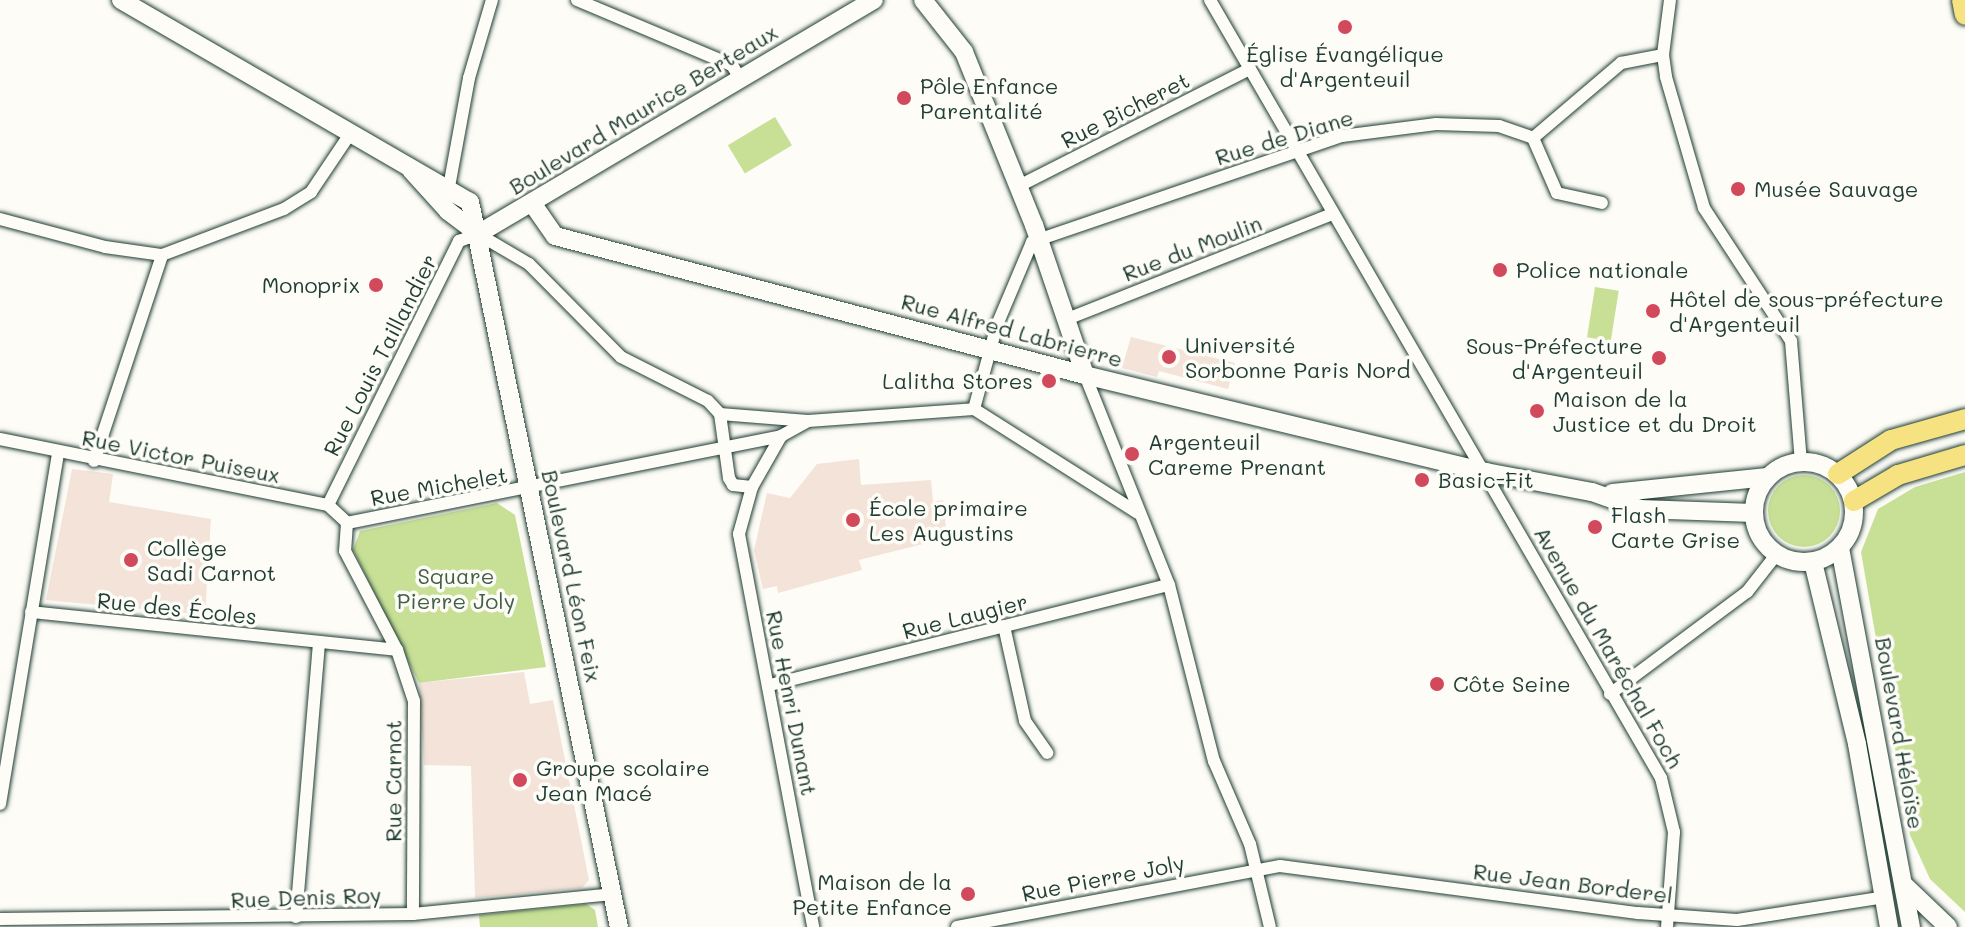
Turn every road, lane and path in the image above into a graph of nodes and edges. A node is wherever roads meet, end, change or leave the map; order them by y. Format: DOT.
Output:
graph roads {
  1 [pos="121,0"];
  2 [pos="492,0"];
  3 [pos="577,0"];
  4 [pos="841,0"];
  5 [pos="874,0"];
  6 [pos="923,0"];
  7 [pos="1210,0"];
  8 [pos="1670,0"];
  9 [pos="1962,0"];
  10 [pos="1965,15"];
  11 [pos="839,22"];
  12 [pos="1663,55"];
  13 [pos="1250,69"];
  14 [pos="740,79"];
  15 [pos="350,134"];
  16 [pos="1533,138"];
  17 [pos="1296,150"];
  18 [pos="408,167"];
  19 [pos="1019,186"];
  20 [pos="449,187"];
  21 [pos="532,203"];
  22 [pos="1602,203"];
  23 [pos="1332,214"];
  24 [pos="0,219"];
  25 [pos="478,234"];
  26 [pos="1039,239"];
  27 [pos="162,255"];
  28 [pos="1067,319"];
  29 [pos="990,350"];
  30 [pos="1085,375"];
  31 [pos="974,409"];
  32 [pos="720,414"];
  33 [pos="1965,419"];
  34 [pos="808,421"];
  35 [pos="781,436"];
  36 [pos="0,439"];
  37 [pos="725,447"];
  38 [pos="58,452"];
  39 [pos="1965,455"];
  40 [pos="94,461"];
  41 [pos="1801,462"];
  42 [pos="1486,472"];
  43 [pos="1838,474"];
  44 [pos="1768,477"];
  45 [pos="752,487"];
  46 [pos="529,490"];
  47 [pos="1592,492"];
  48 [pos="1854,501"];
  49 [pos="328,505"];
  50 [pos="1138,513"];
  51 [pos="1754,513"];
  52 [pos="347,523"];
  53 [pos="1840,548"];
  54 [pos="1776,555"];
  55 [pos="1813,562"];
  56 [pos="1169,585"];
  57 [pos="31,612"];
  58 [pos="1004,626"];
  59 [pos="319,642"];
  60 [pos="397,650"];
  61 [pos="770,685"];
  62 [pos="1610,694"];
  63 [pos="1047,753"];
  64 [pos="0,804"];
  65 [pos="1256,869"];
  66 [pos="1904,885"];
  67 [pos="612,894"];
  68 [pos="1887,911"];
  69 [pos="413,914"];
  70 [pos="296,917"];
  71 [pos="0,919"];
  72 [pos="1666,921"];
  73 [pos="206,924"];
  74 [pos="619,927"];
  75 [pos="813,927"];
  76 [pos="957,927"];
  77 [pos="1270,927"];
  78 [pos="1876,927"];
  79 [pos="1911,927"];
  80 [pos="1948,927"];
  1 -- 15 [label="main road"];
  2 -- 20 [label="street"];
  3 -- 14 [label="street"];
  4 -- 11 [label="main road"];
  5 -- 11 [label="main road, Boulevard Maurice Berteaux"];
  6 -- 19 [label="main road"];
  7 -- 13 [label="street, Avenue du Maréchal Foch"];
  8 -- 12 [label="street"];
  9 -- 10 [label="main road"];
  11 -- 14 [label="main road, Boulevard Maurice Berteaux"];
  12 -- 16 [label="street"];
  12 -- 41 [label="street"];
  13 -- 17 [label="street, Avenue du Maréchal Foch"];
  13 -- 19 [label="street, Rue Bicheret"];
  14 -- 21 [label="main road, Boulevard Maurice Berteaux"];
  15 -- 18 [label="main road"];
  15 -- 27 [label="street"];
  16 -- 17 [label="street, Rue de Diane"];
  16 -- 22 [label="street"];
  17 -- 23 [label="street, Avenue du Maréchal Foch"];
  17 -- 26 [label="street, Rue de Diane"];
  18 -- 20 [label="main road"];
  18 -- 25 [label="main road"];
  19 -- 26 [label="main road"];
  20 -- 25 [label="main road, Boulevard Léon Feix"];
  21 -- 25 [label="main road, Boulevard Maurice Berteaux"];
  21 -- 29 [label="main road, Rue Alfred Labrierre"];
  23 -- 28 [label="street, Rue du Moulin"];
  23 -- 42 [label="street, Avenue du Maréchal Foch"];
  24 -- 27 [label="street"];
  25 -- 32 [label="street"];
  25 -- 46 [label="main road, Boulevard Léon Feix"];
  25 -- 49 [label="street, Rue Louis Taillandier"];
  26 -- 28 [label="main road"];
  26 -- 29 [label="street"];
  27 -- 40 [label="street"];
  28 -- 30 [label="main road"];
  29 -- 30 [label="main road, Rue Alfred Labrierre"];
  29 -- 31 [label="street"];
  30 -- 42 [label="main road, Rue Alfred Labrierre"];
  30 -- 50 [label="street"];
  31 -- 34 [label="street"];
  31 -- 50 [label="street"];
  32 -- 34 [label="street"];
  32 -- 37 [label="street"];
  33 -- 43 [label="main road"];
  34 -- 35 [label="street"];
  35 -- 37 [label="street, Rue Michelet"];
  35 -- 45 [label="street, Rue Henri Dunant"];
  36 -- 38 [label="street, Rue Victor Puiseux"];
  37 -- 45 [label="street"];
  37 -- 46 [label="street, Rue Michelet"];
  38 -- 40 [label="street, Rue Victor Puiseux"];
  38 -- 57 [label="street"];
  39 -- 48 [label="main road"];
  40 -- 49 [label="street, Rue Victor Puiseux"];
  41 -- 43 [label="main road"];
  41 -- 44 [label="main road"];
  42 -- 47 [label="main road, Rue Alfred Labrierre"];
  42 -- 62 [label="street, Avenue du Maréchal Foch"];
  43 -- 48 [label="main road"];
  44 -- 47 [label="main road, Rue Alfred Labrierre"];
  44 -- 51 [label="main road"];
  45 -- 61 [label="street, Rue Henri Dunant"];
  46 -- 52 [label="street, Rue Michelet"];
  46 -- 67 [label="main road, Boulevard Léon Feix"];
  47 -- 51 [label="main road, Rue Alfred Labrierre"];
  48 -- 53 [label="main road"];
  49 -- 52 [label="street"];
  50 -- 56 [label="street"];
  51 -- 54 [label="main road"];
  52 -- 60 [label="street, Rue Carnot"];
  53 -- 55 [label="main road"];
  53 -- 66 [label="main road, Boulevard Héloïse"];
  54 -- 55 [label="main road"];
  54 -- 62 [label="street"];
  55 -- 68 [label="main road, Boulevard Héloïse"];
  56 -- 58 [label="street, Rue Laugier"];
  56 -- 65 [label="street"];
  57 -- 59 [label="street, Rue des Écoles"];
  57 -- 64 [label="street"];
  58 -- 61 [label="street, Rue Laugier"];
  58 -- 63 [label="street"];
  59 -- 60 [label="street, Rue des Écoles"];
  59 -- 70 [label="street"];
  60 -- 69 [label="street, Rue Carnot"];
  61 -- 75 [label="street, Rue Henri Dunant"];
  62 -- 72 [label="street, Avenue du Maréchal Foch"];
  65 -- 72 [label="street, Rue Jean Borderel"];
  65 -- 76 [label="street, Rue Pierre Joly"];
  65 -- 77 [label="street"];
  66 -- 79 [label="main road, Boulevard Héloïse"];
  66 -- 80 [label="main road"];
  67 -- 69 [label="street, Rue Denis Roy"];
  67 -- 74 [label="main road, Boulevard Léon Feix"];
  68 -- 72 [label="street, Rue Jean Borderel"];
  68 -- 78 [label="main road"];
  69 -- 70 [label="street, Rue Denis Roy"];
  70 -- 73 [label="street, Rue Denis Roy"];
  71 -- 73 [label="street, Rue Denis Roy"];
}
